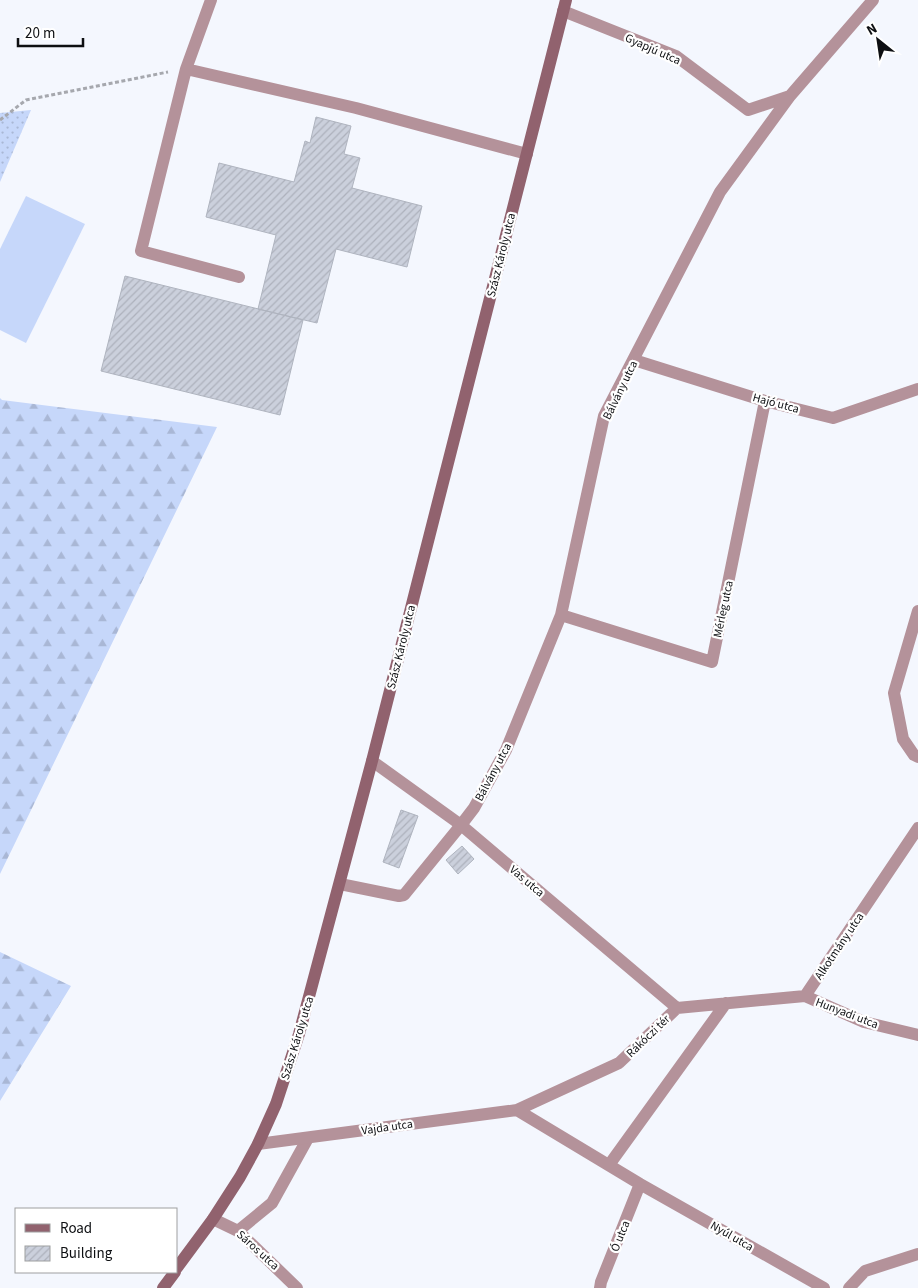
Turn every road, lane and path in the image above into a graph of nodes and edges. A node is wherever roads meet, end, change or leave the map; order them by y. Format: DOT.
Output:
graph roads {
  1 [pos="211,0"];
  2 [pos="873,0"];
  3 [pos="565,6"];
  4 [pos="186,69"];
  5 [pos="790,96"];
  6 [pos="0,120"];
  7 [pos="527,154"];
  8 [pos="239,277"];
  9 [pos="634,360"];
  10 [pos="918,389"];
  11 [pos="765,401"];
  12 [pos="918,611"];
  13 [pos="561,615"];
  14 [pos="918,757"];
  15 [pos="372,761"];
  16 [pos="461,825"];
  17 [pos="918,828"];
  18 [pos="340,884"];
  19 [pos="806,996"];
  20 [pos="726,1003"];
  21 [pos="677,1008"];
  22 [pos="918,1035"];
  23 [pos="517,1110"];
  24 [pos="308,1138"];
  25 [pos="258,1144"];
  26 [pos="609,1165"];
  27 [pos="640,1184"];
  28 [pos="213,1220"];
  29 [pos="238,1231"];
  30 [pos="918,1254"];
  31 [pos="178,1267"];
  32 [pos="173,1273"];
  33 [pos="162,1288"];
  34 [pos="298,1288"];
  35 [pos="600,1288"];
  36 [pos="824,1288"];
  37 [pos="849,1288"];
  1 -- 4 [label="street"];
  2 -- 5 [label="street, Bálvány utca"];
  3 -- 5 [label="street, Gyapjú utca"];
  3 -- 7 [label="main road, Szász Károly utca"];
  4 -- 6 [label="path"];
  4 -- 7 [label="street"];
  4 -- 8 [label="street"];
  5 -- 9 [label="street, Bálvány utca"];
  7 -- 15 [label="main road, Szász Károly utca"];
  9 -- 11 [label="street, Hajó utca"];
  9 -- 13 [label="street, Bálvány utca"];
  10 -- 11 [label="street, Hajó utca"];
  11 -- 13 [label="street, Mérleg utca"];
  12 -- 14 [label="street"];
  13 -- 16 [label="street, Bálvány utca"];
  15 -- 16 [label="street, Vas utca"];
  15 -- 18 [label="main road, Szász Károly utca"];
  16 -- 18 [label="street, Bálvány utca"];
  16 -- 21 [label="street, Vas utca"];
  17 -- 19 [label="street, Alkotmány utca"];
  18 -- 25 [label="main road, Szász Károly utca"];
  19 -- 20 [label="street"];
  19 -- 22 [label="street, Hunyadi utca"];
  20 -- 21 [label="street, Rákóczi tér"];
  20 -- 26 [label="street"];
  21 -- 23 [label="street, Rákóczi tér"];
  23 -- 24 [label="street, Vajda utca"];
  23 -- 26 [label="street"];
  24 -- 25 [label="street, Vajda utca"];
  24 -- 29 [label="street"];
  25 -- 28 [label="main road, Szász Károly utca"];
  26 -- 27 [label="street"];
  27 -- 35 [label="street, Ó utca"];
  27 -- 36 [label="street, Nyúl utca"];
  28 -- 29 [label="street, Sáros utca"];
  28 -- 31 [label="main road, Szász Károly utca"];
  29 -- 34 [label="street, Sáros utca"];
  30 -- 37 [label="street"];
  32 -- 33 [label="main road, Szász Károly utca"];
}
